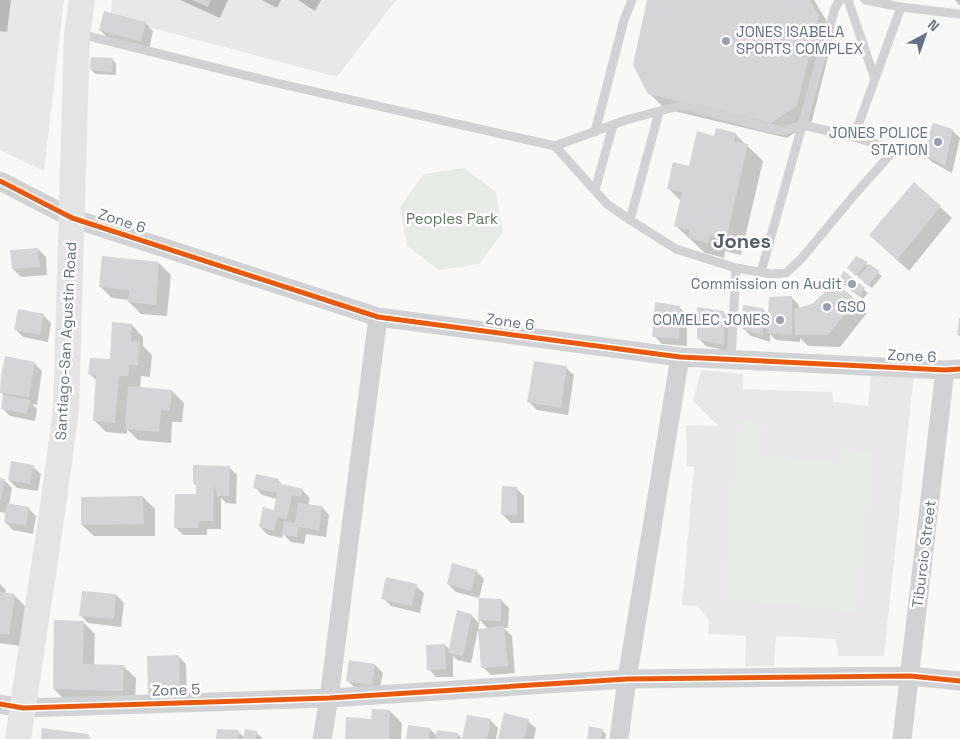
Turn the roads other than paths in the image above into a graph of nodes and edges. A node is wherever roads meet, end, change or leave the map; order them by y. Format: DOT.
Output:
graph roads {
  1 [pos="82,0"];
  2 [pos="632,0"];
  3 [pos="840,0"];
  4 [pos="848,0"];
  5 [pos="865,0"];
  6 [pos="901,7"];
  7 [pos="960,14"];
  8 [pos="77,33"];
  9 [pos="875,79"];
  10 [pos="659,112"];
  11 [pos="613,125"];
  12 [pos="803,125"];
  13 [pos="595,132"];
  14 [pos="854,137"];
  15 [pos="555,146"];
  16 [pos="0,181"];
  17 [pos="595,190"];
  18 [pos="72,218"];
  19 [pos="630,220"];
  20 [pos="736,268"];
  21 [pos="761,272"];
  22 [pos="378,316"];
  23 [pos="680,357"];
  24 [pos="731,359"];
  25 [pos="953,370"];
  26 [pos="910,676"];
  27 [pos="627,679"];
  28 [pos="960,681"];
  29 [pos="329,698"];
  30 [pos="12,706"];
  31 [pos="18,739"];
  32 [pos="322,739"];
  33 [pos="620,739"];
  34 [pos="902,739"];
  1 -- 8 [label="main road, Santiago-San Agustin Road"];
  2 -- 13 [label="lane"];
  3 -- 12 [label="lane"];
  4 -- 9 [label="lane"];
  5 -- 6 [label="lane"];
  6 -- 7 [label="lane"];
  6 -- 9 [label="lane"];
  8 -- 15 [label="lane"];
  8 -- 18 [label="main road, Santiago-San Agustin Road"];
  9 -- 14 [label="lane"];
  10 -- 11 [label="lane"];
  10 -- 12 [label="lane"];
  10 -- 19 [label="lane"];
  11 -- 13 [label="lane"];
  11 -- 17 [label="lane"];
  12 -- 14 [label="lane"];
  12 -- 21 [label="lane"];
  13 -- 15 [label="lane"];
  14 -- 21 [label="lane"];
  15 -- 17 [label="lane"];
  16 -- 18 [label="street, Zone 6"];
  17 -- 19 [label="lane"];
  18 -- 22 [label="street, Zone 6"];
  18 -- 30 [label="main road, Santiago-San Agustin Road"];
  19 -- 20 [label="lane"];
  20 -- 21 [label="lane"];
  20 -- 24 [label="lane"];
  22 -- 23 [label="street, Zone 6"];
  22 -- 29 [label="street"];
  23 -- 24 [label="street, Zone 6"];
  23 -- 27 [label="street"];
  24 -- 25 [label="street, Zone 6"];
  25 -- 26 [label="street, Tiburcio Street"];
  26 -- 27 [label="street, Zone 5"];
  26 -- 28 [label="street, Zone 5"];
  26 -- 34 [label="street, Tiburcio Street"];
  27 -- 29 [label="street, Zone 5"];
  27 -- 33 [label="street"];
  29 -- 30 [label="street, Zone 5"];
  29 -- 32 [label="street"];
  30 -- 31 [label="main road, Santiago-San Agustin Road"];
}
